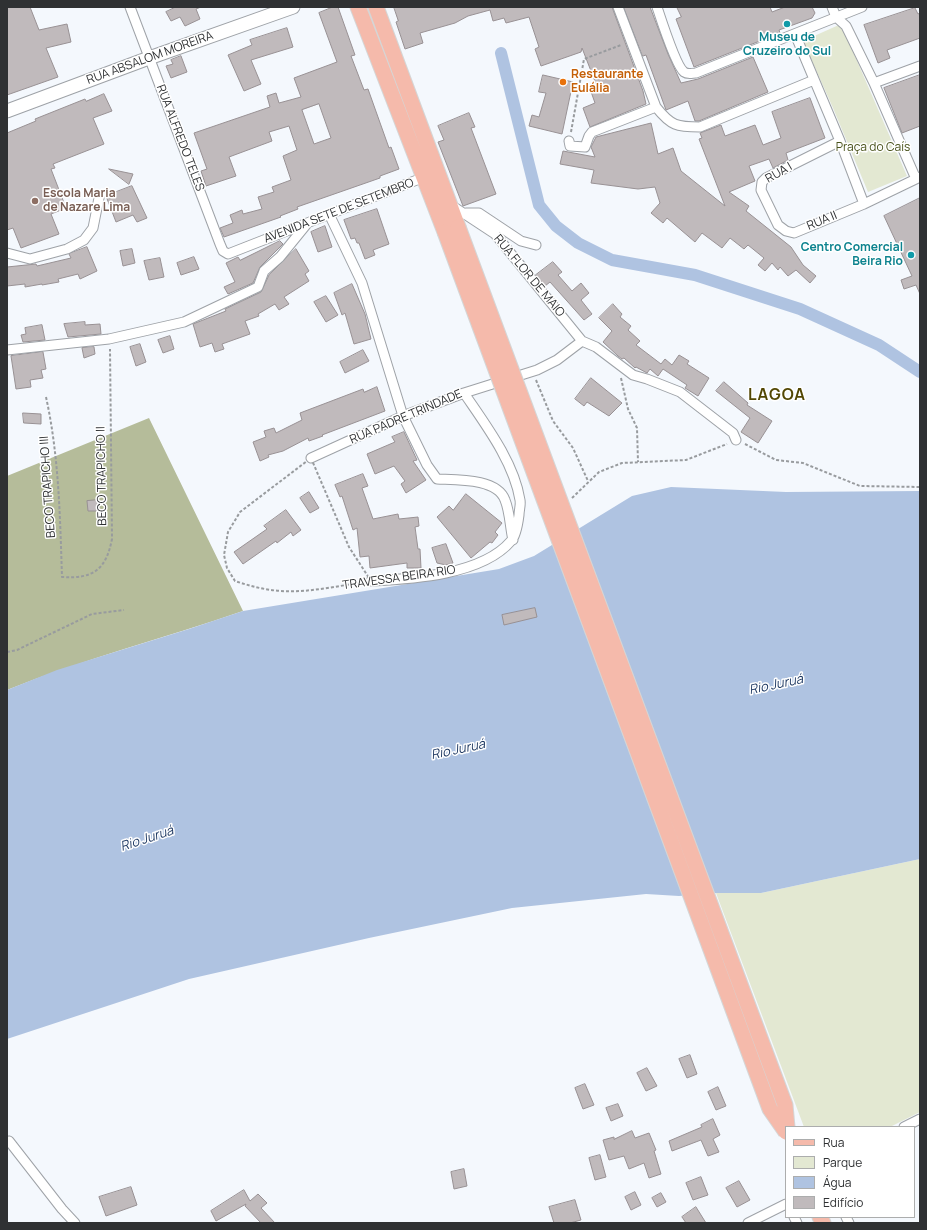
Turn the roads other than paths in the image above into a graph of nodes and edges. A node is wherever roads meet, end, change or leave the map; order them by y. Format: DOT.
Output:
graph roads {
  1 [pos="130,7"];
  2 [pos="293,7"];
  3 [pos="358,7"];
  4 [pos="376,7"];
  5 [pos="618,7"];
  6 [pos="657,7"];
  7 [pos="832,7"];
  8 [pos="862,7"];
  9 [pos="836,17"];
  10 [pos="795,34"];
  11 [pos="149,58"];
  12 [pos="920,66"];
  13 [pos="814,80"];
  14 [pos="874,83"];
  15 [pos="656,108"];
  16 [pos="7,111"];
  17 [pos="569,141"];
  18 [pos="840,141"];
  19 [pos="431,175"];
  20 [pos="918,178"];
  21 [pos="99,198"];
  22 [pos="864,204"];
  23 [pos="329,214"];
  24 [pos="307,224"];
  25 [pos="456,224"];
  26 [pos="780,227"];
  27 [pos="536,245"];
  28 [pos="240,250"];
  29 [pos="7,253"];
  30 [pos="582,341"];
  31 [pos="7,350"];
  32 [pos="464,393"];
  33 [pos="403,416"];
  34 [pos="736,440"];
  35 [pos="310,458"];
  36 [pos="513,540"];
  37 [pos="370,581"];
  38 [pos="920,1119"];
  39 [pos="787,1126"];
  40 [pos="906,1126"];
  41 [pos="785,1130"];
  42 [pos="9,1141"];
  43 [pos="785,1204"];
  44 [pos="75,1223"];
  45 [pos="748,1223"];
  1 -- 11 [label="street, RUA ALFREDO TELES"];
  2 -- 11 [label="street, RUA ABSALOM MOREIRA"];
  3 -- 19 [label="main road"];
  4 -- 19 [label="main road"];
  5 -- 15 [label="street"];
  6 -- 10 [label="street"];
  7 -- 9 [label="street"];
  8 -- 9 [label="street"];
  9 -- 10 [label="street"];
  9 -- 14 [label="street"];
  10 -- 13 [label="street"];
  11 -- 16 [label="street, RUA ABSALOM MOREIRA"];
  11 -- 28 [label="street, RUA ALFREDO TELES"];
  12 -- 14 [label="street"];
  13 -- 15 [label="street"];
  13 -- 18 [label="street"];
  14 -- 20 [label="street"];
  15 -- 17 [label="street"];
  18 -- 22 [label="street"];
  18 -- 26 [label="street, RUA I"];
  19 -- 23 [label="street, AVENIDA SETE DE SETEMBRO"];
  19 -- 25 [label="main road"];
  19 -- 25 [label="main road"];
  20 -- 22 [label="street, RUA II"];
  21 -- 29 [label="street"];
  22 -- 26 [label="street, RUA II"];
  23 -- 24 [label="street, AVENIDA SETE DE SETEMBRO"];
  23 -- 33 [label="street"];
  24 -- 28 [label="street, AVENIDA SETE DE SETEMBRO"];
  24 -- 31 [label="street"];
  25 -- 27 [label="street"];
  25 -- 30 [label="street, RUA FLOR DE MAIO"];
  25 -- 39 [label="main road, bridge"];
  25 -- 41 [label="main road, bridge"];
  30 -- 32 [label="street, RUA PADRE TRINDADE"];
  30 -- 34 [label="street, RUA FLOR DE MAIO"];
  32 -- 33 [label="street, RUA PADRE TRINDADE"];
  32 -- 36 [label="street"];
  33 -- 35 [label="street, RUA PADRE TRINDADE"];
  33 -- 36 [label="street"];
  36 -- 37 [label="street, TRAVESSA BEIRA RIO"];
  38 -- 40 [label="street"];
  42 -- 44 [label="street"];
  43 -- 45 [label="street"];
}
